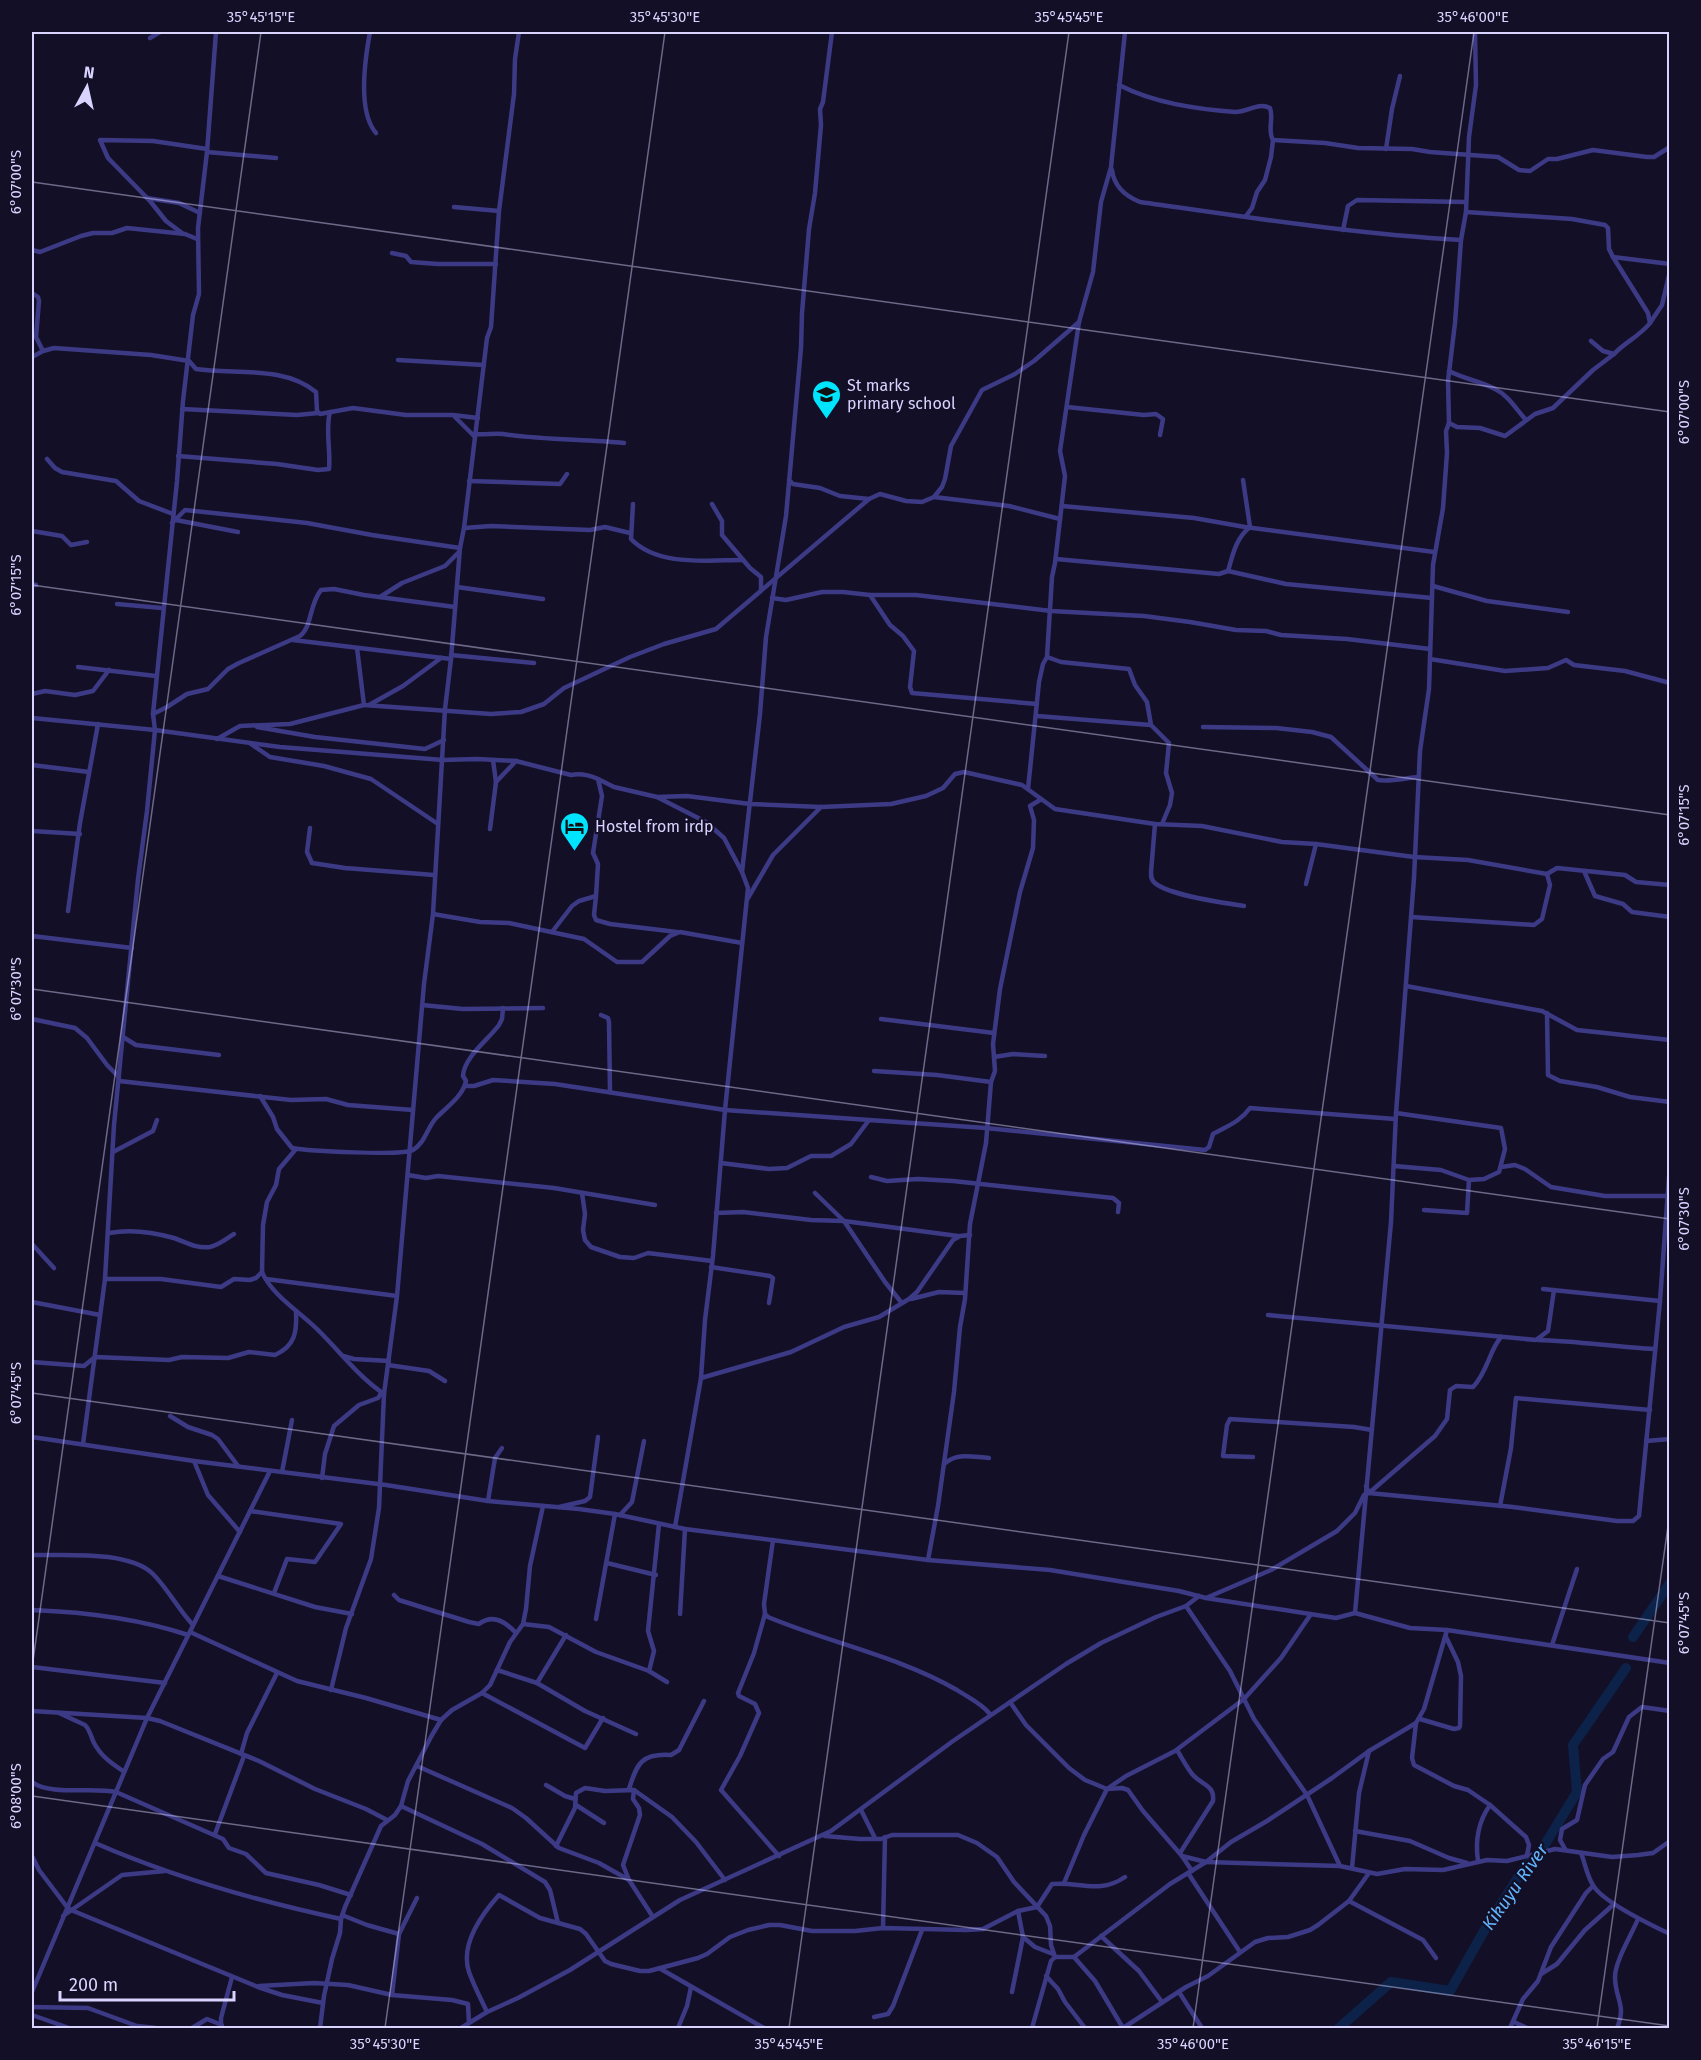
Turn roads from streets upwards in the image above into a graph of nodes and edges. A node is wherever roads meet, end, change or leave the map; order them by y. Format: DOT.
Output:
graph roads {
  1 [pos="160,32"];
  2 [pos="216,32"];
  3 [pos="370,32"];
  4 [pos="519,32"];
  5 [pos="832,32"];
  6 [pos="1125,32"];
  7 [pos="1475,32"];
  8 [pos="150,39"];
  9 [pos="1400,76"];
  10 [pos="1119,85"];
  11 [pos="376,133"];
  12 [pos="1273,140"];
  13 [pos="1670,147"];
  14 [pos="1386,149"];
  15 [pos="207,151"];
  16 [pos="1468,155"];
  17 [pos="276,158"];
  18 [pos="1111,167"];
  19 [pos="147,198"];
  20 [pos="1466,202"];
  21 [pos="454,207"];
  22 [pos="498,211"];
  23 [pos="1466,212"];
  24 [pos="200,213"];
  25 [pos="1246,217"];
  26 [pos="1344,230"];
  27 [pos="182,233"];
  28 [pos="197,239"];
  29 [pos="1461,240"];
  30 [pos="32,250"];
  31 [pos="392,253"];
  32 [pos="1613,257"];
  33 [pos="496,264"];
  34 [pos="1670,264"];
  35 [pos="1670,271"];
  36 [pos="32,293"];
  37 [pos="1079,322"];
  38 [pos="1650,323"];
  39 [pos="1591,341"];
  40 [pos="43,351"];
  41 [pos="1614,354"];
  42 [pos="32,357"];
  43 [pos="398,360"];
  44 [pos="189,361"];
  45 [pos="484,365"];
  46 [pos="1449,371"];
  47 [pos="1066,407"];
  48 [pos="182,409"];
  49 [pos="330,412"];
  50 [pos="318,413"];
  51 [pos="453,415"];
  52 [pos="478,418"];
  53 [pos="1526,420"];
  54 [pos="1449,423"];
  55 [pos="475,435"];
  56 [pos="1160,435"];
  57 [pos="624,442"];
  58 [pos="178,456"];
  59 [pos="47,459"];
  60 [pos="567,474"];
  61 [pos="789,480"];
  62 [pos="1243,480"];
  63 [pos="468,481"];
  64 [pos="934,497"];
  65 [pos="869,498"];
  66 [pos="633,504"];
  67 [pos="712,504"];
  68 [pos="1062,506"];
  69 [pos="173,514"];
  70 [pos="1060,519"];
  71 [pos="174,522"];
  72 [pos="1250,527"];
  73 [pos="464,528"];
  74 [pos="32,531"];
  75 [pos="238,532"];
  76 [pos="630,533"];
  77 [pos="87,542"];
  78 [pos="460,550"];
  79 [pos="1434,552"];
  80 [pos="1056,559"];
  81 [pos="743,560"];
  82 [pos="1228,571"];
  83 [pos="776,578"];
  84 [pos="1433,586"];
  85 [pos="457,587"];
  86 [pos="761,590"];
  87 [pos="870,595"];
  88 [pos="380,597"];
  89 [pos="772,598"];
  90 [pos="1432,598"];
  91 [pos="543,599"];
  92 [pos="117,604"];
  93 [pos="455,607"];
  94 [pos="162,608"];
  95 [pos="1051,611"];
  96 [pos="1568,612"];
  97 [pos="292,639"];
  98 [pos="357,648"];
  99 [pos="1430,649"];
  100 [pos="451,657"];
  101 [pos="1047,657"];
  102 [pos="441,658"];
  103 [pos="1430,659"];
  104 [pos="534,663"];
  105 [pos="78,667"];
  106 [pos="109,670"];
  107 [pos="156,676"];
  108 [pos="1670,683"];
  109 [pos="32,694"];
  110 [pos="1037,704"];
  111 [pos="366,705"];
  112 [pos="445,709"];
  113 [pos="153,714"];
  114 [pos="1036,716"];
  115 [pos="32,718"];
  116 [pos="98,724"];
  117 [pos="1151,725"];
  118 [pos="249,726"];
  119 [pos="1203,727"];
  120 [pos="154,730"];
  121 [pos="218,739"];
  122 [pos="444,740"];
  123 [pos="249,743"];
  124 [pos="443,760"];
  125 [pos="493,760"];
  126 [pos="516,761"];
  127 [pos="32,765"];
  128 [pos="89,772"];
  129 [pos="1419,777"];
  130 [pos="598,779"];
  131 [pos="496,782"];
  132 [pos="1028,789"];
  133 [pos="657,797"];
  134 [pos="1040,800"];
  135 [pos="750,804"];
  136 [pos="821,807"];
  137 [pos="438,824"];
  138 [pos="1155,824"];
  139 [pos="1162,824"];
  140 [pos="310,828"];
  141 [pos="490,829"];
  142 [pos="32,831"];
  143 [pos="80,834"];
  144 [pos="1316,844"];
  145 [pos="1414,857"];
  146 [pos="1584,871"];
  147 [pos="742,872"];
  148 [pos="1547,874"];
  149 [pos="434,875"];
  150 [pos="1306,884"];
  151 [pos="1670,885"];
  152 [pos="596,896"];
  153 [pos="746,903"];
  154 [pos="1244,906"];
  155 [pos="68,911"];
  156 [pos="433,914"];
  157 [pos="1411,917"];
  158 [pos="1670,917"];
  159 [pos="552,932"];
  160 [pos="680,932"];
  161 [pos="32,936"];
  162 [pos="742,943"];
  163 [pos="132,948"];
  164 [pos="1406,986"];
  165 [pos="422,1005"];
  166 [pos="503,1008"];
  167 [pos="543,1008"];
  168 [pos="1547,1013"];
  169 [pos="601,1015"];
  170 [pos="32,1019"];
  171 [pos="881,1019"];
  172 [pos="994,1033"];
  173 [pos="123,1037"];
  174 [pos="1670,1040"];
  175 [pos="219,1055"];
  176 [pos="1045,1056"];
  177 [pos="994,1057"];
  178 [pos="874,1071"];
  179 [pos="119,1079"];
  180 [pos="991,1082"];
  181 [pos="465,1086"];
  182 [pos="610,1092"];
  183 [pos="260,1096"];
  184 [pos="1670,1102"];
  185 [pos="414,1110"];
  186 [pos="725,1110"];
  187 [pos="1395,1116"];
  188 [pos="157,1120"];
  189 [pos="869,1120"];
  190 [pos="986,1128"];
  191 [pos="296,1149"];
  192 [pos="113,1152"];
  193 [pos="410,1152"];
  194 [pos="721,1163"];
  195 [pos="1670,1163"];
  196 [pos="1395,1166"];
  197 [pos="1501,1167"];
  198 [pos="408,1176"];
  199 [pos="871,1177"];
  200 [pos="1469,1180"];
  201 [pos="978,1184"];
  202 [pos="815,1192"];
  203 [pos="582,1193"];
  204 [pos="1667,1196"];
  205 [pos="655,1205"];
  206 [pos="1424,1210"];
  207 [pos="1118,1212"];
  208 [pos="716,1213"];
  209 [pos="844,1221"];
  210 [pos="109,1233"];
  211 [pos="234,1233"];
  212 [pos="970,1235"];
  213 [pos="960,1236"];
  214 [pos="32,1244"];
  215 [pos="712,1264"];
  216 [pos="54,1268"];
  217 [pos="262,1272"];
  218 [pos="105,1279"];
  219 [pos="265,1279"];
  220 [pos="1543,1289"];
  221 [pos="1554,1290"];
  222 [pos="965,1293"];
  223 [pos="397,1296"];
  224 [pos="909,1299"];
  225 [pos="1660,1301"];
  226 [pos="32,1302"];
  227 [pos="902,1302"];
  228 [pos="769,1303"];
  229 [pos="296,1312"];
  230 [pos="100,1315"];
  231 [pos="1268,1316"];
  232 [pos="1380,1326"];
  233 [pos="1501,1337"];
  234 [pos="1536,1340"];
  235 [pos="1655,1349"];
  236 [pos="343,1356"];
  237 [pos="95,1357"];
  238 [pos="32,1362"];
  239 [pos="388,1363"];
  240 [pos="701,1378"];
  241 [pos="445,1381"];
  242 [pos="383,1393"];
  243 [pos="1650,1410"];
  244 [pos="170,1416"];
  245 [pos="292,1420"];
  246 [pos="1372,1430"];
  247 [pos="32,1437"];
  248 [pos="598,1437"];
  249 [pos="1670,1439"];
  250 [pos="644,1441"];
  251 [pos="1646,1441"];
  252 [pos="83,1444"];
  253 [pos="502,1448"];
  254 [pos="1253,1457"];
  255 [pos="989,1458"];
  256 [pos="194,1461"];
  257 [pos="944,1464"];
  258 [pos="239,1466"];
  259 [pos="270,1471"];
  260 [pos="282,1472"];
  261 [pos="322,1478"];
  262 [pos="381,1485"];
  263 [pos="1367,1493"];
  264 [pos="488,1501"];
  265 [pos="543,1506"];
  266 [pos="1500,1506"];
  267 [pos="554,1508"];
  268 [pos="250,1511"];
  269 [pos="618,1515"];
  270 [pos="660,1524"];
  271 [pos="675,1527"];
  272 [pos="686,1529"];
  273 [pos="240,1532"];
  274 [pos="773,1540"];
  275 [pos="32,1555"];
  276 [pos="928,1560"];
  277 [pos="607,1563"];
  278 [pos="1577,1569"];
  279 [pos="656,1575"];
  280 [pos="218,1576"];
  281 [pos="274,1593"];
  282 [pos="394,1595"];
  283 [pos="1199,1596"];
  284 [pos="1206,1598"];
  285 [pos="1186,1606"];
  286 [pos="32,1610"];
  287 [pos="1355,1613"];
  288 [pos="352,1614"];
  289 [pos="680,1614"];
  290 [pos="765,1614"];
  291 [pos="1311,1614"];
  292 [pos="596,1619"];
  293 [pos="523,1624"];
  294 [pos="193,1625"];
  295 [pos="1447,1630"];
  296 [pos="516,1633"];
  297 [pos="189,1634"];
  298 [pos="566,1635"];
  299 [pos="1446,1637"];
  300 [pos="1552,1645"];
  301 [pos="1670,1663"];
  302 [pos="32,1667"];
  303 [pos="497,1670"];
  304 [pos="649,1671"];
  305 [pos="277,1672"];
  306 [pos="667,1682"];
  307 [pos="165,1683"];
  308 [pos="537,1683"];
  309 [pos="331,1690"];
  310 [pos="482,1693"];
  311 [pos="1244,1699"];
  312 [pos="704,1701"];
  313 [pos="1010,1702"];
  314 [pos="32,1711"];
  315 [pos="1670,1711"];
  316 [pos="56,1712"];
  317 [pos="990,1714"];
  318 [pos="147,1718"];
  319 [pos="603,1718"];
  320 [pos="441,1720"];
  321 [pos="1418,1721"];
  322 [pos="636,1734"];
  323 [pos="1177,1750"];
  324 [pos="1369,1751"];
  325 [pos="243,1755"];
  326 [pos="417,1766"];
  327 [pos="123,1771"];
  328 [pos="32,1782"];
  329 [pos="546,1785"];
  330 [pos="1107,1789"];
  331 [pos="632,1790"];
  332 [pos="116,1792"];
  333 [pos="1307,1795"];
  334 [pos="576,1802"];
  335 [pos="401,1806"];
  336 [pos="1490,1806"];
  337 [pos="861,1810"];
  338 [pos="387,1820"];
  339 [pos="604,1823"];
  340 [pos="1355,1831"];
  341 [pos="214,1834"];
  342 [pos="822,1835"];
  343 [pos="885,1837"];
  344 [pos="875,1838"];
  345 [pos="1670,1841"];
  346 [pos="95,1843"];
  347 [pos="556,1846"];
  348 [pos="1565,1849"];
  349 [pos="1581,1853"];
  350 [pos="1181,1855"];
  351 [pos="1527,1855"];
  352 [pos="32,1856"];
  353 [pos="778,1856"];
  354 [pos="1206,1862"];
  355 [pos="1479,1862"];
  356 [pos="1468,1863"];
  357 [pos="1340,1866"];
  358 [pos="32,1867"];
  359 [pos="1352,1868"];
  360 [pos="39,1870"];
  361 [pos="167,1870"];
  362 [pos="1190,1872"];
  363 [pos="1369,1873"];
  364 [pos="1125,1877"];
  365 [pos="629,1880"];
  366 [pos="725,1880"];
  367 [pos="1064,1883"];
  368 [pos="1593,1886"];
  369 [pos="351,1895"];
  370 [pos="417,1898"];
  371 [pos="1349,1901"];
  372 [pos="1614,1904"];
  373 [pos="1037,1907"];
  374 [pos="69,1909"];
  375 [pos="1018,1911"];
  376 [pos="342,1917"];
  377 [pos="653,1917"];
  378 [pos="1638,1919"];
  379 [pos="558,1923"];
  380 [pos="883,1929"];
  381 [pos="922,1930"];
  382 [pos="399,1934"];
  383 [pos="1670,1934"];
  384 [pos="1101,1936"];
  385 [pos="1023,1937"];
  386 [pos="598,1951"];
  387 [pos="1240,1952"];
  388 [pos="1054,1955"];
  389 [pos="1074,1957"];
  390 [pos="1436,1958"];
  391 [pos="659,1968"];
  392 [pos="1541,1974"];
  393 [pos="1046,1976"];
  394 [pos="232,1977"];
  395 [pos="327,1984"];
  396 [pos="256,1986"];
  397 [pos="691,1988"];
  398 [pos="32,1992"];
  399 [pos="1012,1992"];
  400 [pos="1179,1992"];
  401 [pos="392,1995"];
  402 [pos="1162,2002"];
  403 [pos="323,2003"];
  404 [pos="32,2007"];
  405 [pos="487,2012"];
  406 [pos="32,2015"];
  407 [pos="874,2017"];
  408 [pos="1514,2022"];
  409 [pos="469,2023"];
  410 [pos="221,2027"];
  411 [pos="69,2028"];
  412 [pos="156,2028"];
  413 [pos="192,2028"];
  414 [pos="320,2028"];
  415 [pos="460,2028"];
  416 [pos="678,2028"];
  417 [pos="764,2028"];
  418 [pos="1032,2028"];
  419 [pos="1085,2028"];
  420 [pos="1123,2028"];
  421 [pos="1202,2028"];
  422 [pos="1510,2028"];
  423 [pos="1527,2028"];
  424 [pos="1617,2028"];
  1 -- 8 [label="street"];
  2 -- 15 [label="street"];
  3 -- 11 [label="street"];
  4 -- 22 [label="street"];
  5 -- 61 [label="street"];
  6 -- 10 [label="street"];
  7 -- 16 [label="street"];
  9 -- 14 [label="street"];
  10 -- 12 [label="street"];
  10 -- 18 [label="street"];
  12 -- 14 [label="street"];
  12 -- 25 [label="street"];
  13 -- 16 [label="street"];
  14 -- 16 [label="street"];
  15 -- 17 [label="street"];
  15 -- 19 [label="street"];
  15 -- 24 [label="street"];
  16 -- 20 [label="street"];
  18 -- 25 [label="street"];
  18 -- 37 [label="street"];
  19 -- 24 [label="street"];
  19 -- 27 [label="street"];
  20 -- 23 [label="street"];
  20 -- 26 [label="street"];
  21 -- 22 [label="street"];
  22 -- 33 [label="street"];
  23 -- 29 [label="street"];
  23 -- 32 [label="street"];
  24 -- 28 [label="street"];
  25 -- 26 [label="street"];
  26 -- 29 [label="street"];
  27 -- 28 [label="street"];
  27 -- 30 [label="street"];
  28 -- 44 [label="street"];
  29 -- 46 [label="street"];
  31 -- 33 [label="street"];
  32 -- 34 [label="street"];
  32 -- 38 [label="street"];
  33 -- 45 [label="street"];
  35 -- 38 [label="street"];
  36 -- 40 [label="street"];
  37 -- 47 [label="street"];
  37 -- 64 [label="street"];
  38 -- 41 [label="street"];
  39 -- 41 [label="street"];
  40 -- 42 [label="street"];
  40 -- 44 [label="street"];
  41 -- 53 [label="street"];
  43 -- 45 [label="street"];
  44 -- 48 [label="street"];
  44 -- 50 [label="street"];
  45 -- 52 [label="street"];
  46 -- 53 [label="street"];
  46 -- 54 [label="street"];
  47 -- 56 [label="street"];
  47 -- 68 [label="street"];
  48 -- 50 [label="street"];
  48 -- 58 [label="street"];
  49 -- 50 [label="street"];
  49 -- 51 [label="street"];
  49 -- 58 [label="street"];
  51 -- 52 [label="street"];
  51 -- 55 [label="street"];
  52 -- 55 [label="street"];
  53 -- 54 [label="street"];
  54 -- 79 [label="street"];
  55 -- 57 [label="street"];
  55 -- 63 [label="street"];
  58 -- 69 [label="street"];
  59 -- 69 [label="street"];
  60 -- 63 [label="street"];
  61 -- 65 [label="street"];
  61 -- 83 [label="street"];
  62 -- 72 [label="street"];
  63 -- 73 [label="street"];
  64 -- 65 [label="street"];
  64 -- 70 [label="street"];
  65 -- 83 [label="street"];
  66 -- 76 [label="street"];
  67 -- 81 [label="street"];
  68 -- 70 [label="street"];
  68 -- 72 [label="street"];
  69 -- 71 [label="street"];
  70 -- 80 [label="street"];
  71 -- 75 [label="street"];
  71 -- 78 [label="street"];
  71 -- 94 [label="street"];
  72 -- 79 [label="street"];
  72 -- 82 [label="street"];
  73 -- 76 [label="street"];
  73 -- 78 [label="street"];
  74 -- 77 [label="street"];
  76 -- 81 [label="street"];
  78 -- 85 [label="street"];
  78 -- 88 [label="street"];
  79 -- 84 [label="street"];
  80 -- 82 [label="street"];
  80 -- 95 [label="street"];
  81 -- 86 [label="street"];
  82 -- 90 [label="street"];
  83 -- 86 [label="street"];
  83 -- 89 [label="street"];
  84 -- 90 [label="street"];
  84 -- 96 [label="street"];
  85 -- 91 [label="street"];
  85 -- 93 [label="street"];
  86 -- 112 [label="street"];
  87 -- 89 [label="street"];
  87 -- 95 [label="street"];
  87 -- 110 [label="street"];
  88 -- 93 [label="street"];
  88 -- 97 [label="street"];
  89 -- 135 [label="street"];
  90 -- 99 [label="street"];
  92 -- 94 [label="street"];
  93 -- 100 [label="street"];
  94 -- 107 [label="street"];
  95 -- 99 [label="street"];
  95 -- 101 [label="street"];
  97 -- 98 [label="street"];
  97 -- 113 [label="street"];
  98 -- 102 [label="street"];
  98 -- 111 [label="street"];
  99 -- 103 [label="street"];
  100 -- 102 [label="street"];
  100 -- 104 [label="street"];
  100 -- 112 [label="street"];
  101 -- 110 [label="street"];
  101 -- 117 [label="street"];
  102 -- 111 [label="street"];
  103 -- 108 [label="street"];
  103 -- 129 [label="street"];
  105 -- 106 [label="street"];
  106 -- 107 [label="street"];
  106 -- 109 [label="street"];
  107 -- 113 [label="street"];
  110 -- 114 [label="street"];
  111 -- 112 [label="street"];
  111 -- 118 [label="street"];
  112 -- 122 [label="street"];
  113 -- 120 [label="street"];
  114 -- 117 [label="street"];
  114 -- 132 [label="street"];
  115 -- 116 [label="street"];
  116 -- 120 [label="street"];
  116 -- 128 [label="street"];
  117 -- 139 [label="street"];
  118 -- 121 [label="street"];
  118 -- 122 [label="street"];
  119 -- 129 [label="street"];
  120 -- 121 [label="street"];
  120 -- 163 [label="street"];
  121 -- 123 [label="street"];
  122 -- 124 [label="street"];
  123 -- 124 [label="street"];
  123 -- 137 [label="street"];
  124 -- 125 [label="street"];
  124 -- 137 [label="street"];
  125 -- 126 [label="street"];
  125 -- 131 [label="street"];
  126 -- 130 [label="street"];
  126 -- 131 [label="street"];
  127 -- 128 [label="street"];
  128 -- 143 [label="street"];
  129 -- 145 [label="street"];
  130 -- 133 [label="street"];
  130 -- 152 [label="street"];
  131 -- 141 [label="street"];
  132 -- 134 [label="street"];
  132 -- 136 [label="street"];
  133 -- 135 [label="street"];
  133 -- 147 [label="street"];
  134 -- 138 [label="street"];
  134 -- 172 [label="street"];
  135 -- 136 [label="street"];
  135 -- 147 [label="street"];
  136 -- 153 [label="street"];
  137 -- 149 [label="street"];
  138 -- 139 [label="street"];
  138 -- 154 [label="street"];
  139 -- 144 [label="street"];
  140 -- 149 [label="street"];
  142 -- 143 [label="street"];
  143 -- 155 [label="street"];
  144 -- 145 [label="street"];
  144 -- 150 [label="street"];
  145 -- 148 [label="street"];
  145 -- 157 [label="street"];
  146 -- 148 [label="street"];
  146 -- 151 [label="street"];
  146 -- 158 [label="street"];
  147 -- 153 [label="street"];
  148 -- 157 [label="street"];
  149 -- 156 [label="street"];
  152 -- 159 [label="street"];
  152 -- 160 [label="street"];
  153 -- 162 [label="street"];
  156 -- 159 [label="street"];
  156 -- 165 [label="street"];
  157 -- 164 [label="street"];
  159 -- 160 [label="street"];
  160 -- 162 [label="street"];
  161 -- 163 [label="street"];
  162 -- 186 [label="street"];
  163 -- 173 [label="street"];
  164 -- 168 [label="street"];
  164 -- 187 [label="street"];
  165 -- 166 [label="street"];
  165 -- 185 [label="street"];
  166 -- 167 [label="street"];
  166 -- 181 [label="street"];
  168 -- 174 [label="street"];
  168 -- 184 [label="street"];
  169 -- 182 [label="street"];
  170 -- 179 [label="street"];
  171 -- 172 [label="street"];
  172 -- 177 [label="street"];
  173 -- 175 [label="street"];
  173 -- 179 [label="street"];
  176 -- 177 [label="street"];
  177 -- 180 [label="street"];
  178 -- 180 [label="street"];
  179 -- 183 [label="street"];
  179 -- 192 [label="street"];
  180 -- 190 [label="street"];
  181 -- 182 [label="street"];
  181 -- 193 [label="street"];
  182 -- 186 [label="street"];
  183 -- 185 [label="street"];
  183 -- 191 [label="street"];
  185 -- 193 [label="street"];
  186 -- 189 [label="street"];
  186 -- 194 [label="street"];
  187 -- 190 [label="street"];
  187 -- 196 [label="street"];
  187 -- 197 [label="street"];
  188 -- 192 [label="street"];
  189 -- 190 [label="street"];
  189 -- 194 [label="street"];
  190 -- 201 [label="street"];
  191 -- 193 [label="street"];
  191 -- 217 [label="street"];
  192 -- 210 [label="street"];
  193 -- 198 [label="street"];
  194 -- 208 [label="street"];
  195 -- 204 [label="street"];
  196 -- 200 [label="street"];
  196 -- 232 [label="street"];
  197 -- 200 [label="street"];
  197 -- 204 [label="street"];
  198 -- 203 [label="street"];
  198 -- 223 [label="street"];
  199 -- 201 [label="street"];
  200 -- 206 [label="street"];
  201 -- 207 [label="street"];
  201 -- 212 [label="street"];
  202 -- 209 [label="street"];
  203 -- 205 [label="street"];
  203 -- 215 [label="street"];
  204 -- 225 [label="street"];
  208 -- 209 [label="street"];
  208 -- 215 [label="street"];
  209 -- 213 [label="street"];
  209 -- 227 [label="street"];
  210 -- 211 [label="street"];
  210 -- 218 [label="street"];
  212 -- 213 [label="street"];
  212 -- 222 [label="street"];
  213 -- 224 [label="street"];
  214 -- 216 [label="street"];
  215 -- 228 [label="street"];
  215 -- 240 [label="street"];
  217 -- 218 [label="street"];
  217 -- 219 [label="street"];
  218 -- 230 [label="street"];
  219 -- 223 [label="street"];
  219 -- 229 [label="street"];
  220 -- 221 [label="street"];
  221 -- 225 [label="street"];
  221 -- 234 [label="street"];
  222 -- 224 [label="street"];
  222 -- 257 [label="street"];
  223 -- 239 [label="street"];
  224 -- 227 [label="street"];
  225 -- 235 [label="street"];
  226 -- 230 [label="street"];
  227 -- 240 [label="street"];
  229 -- 236 [label="street"];
  229 -- 237 [label="street"];
  230 -- 237 [label="street"];
  231 -- 232 [label="street"];
  232 -- 233 [label="street"];
  232 -- 246 [label="street"];
  233 -- 234 [label="street"];
  233 -- 263 [label="street"];
  234 -- 235 [label="street"];
  235 -- 243 [label="street"];
  236 -- 239 [label="street"];
  236 -- 242 [label="street"];
  237 -- 238 [label="street"];
  237 -- 252 [label="street"];
  239 -- 241 [label="street"];
  239 -- 242 [label="street"];
  240 -- 271 [label="street"];
  242 -- 261 [label="street"];
  242 -- 262 [label="street"];
  243 -- 251 [label="street"];
  243 -- 266 [label="street"];
  244 -- 258 [label="street"];
  245 -- 260 [label="street"];
  246 -- 254 [label="street"];
  246 -- 263 [label="street"];
  247 -- 252 [label="street"];
  248 -- 267 [label="street"];
  249 -- 251 [label="street"];
  250 -- 269 [label="street"];
  251 -- 266 [label="street"];
  252 -- 256 [label="street"];
  253 -- 264 [label="street"];
  255 -- 257 [label="street"];
  256 -- 258 [label="street"];
  256 -- 273 [label="street"];
  257 -- 276 [label="street"];
  258 -- 259 [label="street"];
  259 -- 260 [label="street"];
  259 -- 268 [label="street"];
  260 -- 261 [label="street"];
  261 -- 262 [label="street"];
  262 -- 264 [label="street"];
  262 -- 288 [label="street"];
  263 -- 266 [label="street"];
  263 -- 284 [label="street"];
  263 -- 287 [label="street"];
  264 -- 265 [label="street"];
  265 -- 267 [label="street"];
  265 -- 293 [label="street"];
  267 -- 269 [label="street"];
  268 -- 273 [label="street"];
  268 -- 281 [label="street"];
  269 -- 270 [label="street"];
  269 -- 277 [label="street"];
  270 -- 271 [label="street"];
  270 -- 279 [label="street"];
  271 -- 272 [label="street"];
  272 -- 274 [label="street"];
  272 -- 289 [label="street"];
  273 -- 280 [label="street"];
  274 -- 276 [label="street"];
  274 -- 290 [label="street"];
  275 -- 294 [label="street"];
  276 -- 283 [label="street"];
  277 -- 279 [label="street"];
  277 -- 292 [label="street"];
  278 -- 300 [label="street"];
  279 -- 304 [label="street"];
  280 -- 281 [label="street"];
  280 -- 294 [label="street"];
  281 -- 288 [label="street"];
  282 -- 296 [label="street"];
  283 -- 284 [label="street"];
  283 -- 285 [label="street"];
  284 -- 291 [label="street"];
  285 -- 311 [label="street"];
  285 -- 313 [label="street"];
  286 -- 297 [label="street"];
  287 -- 291 [label="street"];
  287 -- 295 [label="street"];
  288 -- 309 [label="street"];
  290 -- 317 [label="street"];
  290 -- 353 [label="street"];
  291 -- 311 [label="street"];
  293 -- 296 [label="street"];
  293 -- 298 [label="street"];
  294 -- 297 [label="street"];
  295 -- 299 [label="street"];
  295 -- 300 [label="street"];
  296 -- 303 [label="street"];
  297 -- 305 [label="street"];
  297 -- 307 [label="street"];
  298 -- 304 [label="street"];
  298 -- 308 [label="street"];
  299 -- 321 [label="street"];
  299 -- 321 [label="street"];
  300 -- 301 [label="street"];
  302 -- 307 [label="street"];
  303 -- 308 [label="street"];
  303 -- 310 [label="street"];
  304 -- 306 [label="street"];
  305 -- 309 [label="street"];
  305 -- 325 [label="street"];
  307 -- 318 [label="street"];
  308 -- 319 [label="street"];
  309 -- 320 [label="street"];
  310 -- 319 [label="street"];
  310 -- 320 [label="street"];
  311 -- 323 [label="street"];
  311 -- 333 [label="street"];
  312 -- 331 [label="street"];
  313 -- 317 [label="street"];
  313 -- 330 [label="street"];
  314 -- 316 [label="street"];
  315 -- 348 [label="street"];
  316 -- 318 [label="street"];
  316 -- 327 [label="street"];
  317 -- 337 [label="street"];
  318 -- 325 [label="street"];
  318 -- 327 [label="street"];
  319 -- 322 [label="street"];
  320 -- 326 [label="street"];
  321 -- 324 [label="street"];
  321 -- 336 [label="street"];
  323 -- 330 [label="street"];
  323 -- 350 [label="street"];
  324 -- 333 [label="street"];
  324 -- 340 [label="street"];
  325 -- 338 [label="street"];
  325 -- 341 [label="street"];
  326 -- 335 [label="street"];
  326 -- 347 [label="street"];
  327 -- 332 [label="street"];
  328 -- 332 [label="street"];
  329 -- 334 [label="street"];
  330 -- 350 [label="street"];
  330 -- 367 [label="street"];
  331 -- 334 [label="street"];
  331 -- 365 [label="street"];
  331 -- 366 [label="street"];
  332 -- 341 [label="street"];
  332 -- 346 [label="street"];
  333 -- 354 [label="street"];
  333 -- 357 [label="street"];
  334 -- 339 [label="street"];
  334 -- 347 [label="street"];
  335 -- 338 [label="street"];
  335 -- 379 [label="street"];
  336 -- 351 [label="street"];
  336 -- 355 [label="street"];
  337 -- 342 [label="street"];
  337 -- 344 [label="street"];
  338 -- 369 [label="street"];
  340 -- 356 [label="street"];
  340 -- 359 [label="street"];
  341 -- 369 [label="street"];
  342 -- 344 [label="street"];
  342 -- 353 [label="street"];
  343 -- 344 [label="street"];
  343 -- 373 [label="street"];
  343 -- 380 [label="street"];
  345 -- 349 [label="street"];
  346 -- 361 [label="street"];
  346 -- 374 [label="street"];
  347 -- 365 [label="street"];
  348 -- 349 [label="street"];
  348 -- 351 [label="street"];
  349 -- 368 [label="street"];
  350 -- 354 [label="street"];
  350 -- 362 [label="street"];
  351 -- 355 [label="street"];
  352 -- 360 [label="street"];
  353 -- 366 [label="street"];
  354 -- 357 [label="street"];
  354 -- 362 [label="street"];
  355 -- 356 [label="street"];
  356 -- 363 [label="street"];
  357 -- 359 [label="street"];
  358 -- 360 [label="street"];
  359 -- 363 [label="street"];
  360 -- 374 [label="street"];
  361 -- 374 [label="street"];
  361 -- 376 [label="street"];
  362 -- 384 [label="street"];
  362 -- 387 [label="street"];
  363 -- 371 [label="street"];
  364 -- 367 [label="street"];
  365 -- 377 [label="street"];
  366 -- 377 [label="street"];
  367 -- 373 [label="street"];
  368 -- 372 [label="street"];
  368 -- 392 [label="street"];
  369 -- 376 [label="street"];
  370 -- 382 [label="street"];
  371 -- 387 [label="street"];
  371 -- 390 [label="street"];
  372 -- 378 [label="street"];
  372 -- 392 [label="street"];
  373 -- 375 [label="street"];
  373 -- 388 [label="street"];
  374 -- 394 [label="street"];
  374 -- 398 [label="street"];
  375 -- 381 [label="street"];
  375 -- 385 [label="street"];
  376 -- 382 [label="street"];
  376 -- 395 [label="street"];
  377 -- 386 [label="street"];
  378 -- 383 [label="street"];
  378 -- 424 [label="street"];
  379 -- 386 [label="street"];
  379 -- 405 [label="street"];
  380 -- 381 [label="street"];
  380 -- 391 [label="street"];
  381 -- 407 [label="street"];
  382 -- 401 [label="street"];
  384 -- 389 [label="street"];
  384 -- 402 [label="street"];
  385 -- 388 [label="street"];
  385 -- 399 [label="street"];
  386 -- 391 [label="street"];
  386 -- 405 [label="street"];
  387 -- 400 [label="street"];
  388 -- 389 [label="street"];
  388 -- 393 [label="street"];
  389 -- 420 [label="street"];
  391 -- 397 [label="street"];
  392 -- 408 [label="street"];
  393 -- 418 [label="street"];
  393 -- 419 [label="street"];
  394 -- 396 [label="street"];
  394 -- 410 [label="street"];
  395 -- 396 [label="street"];
  395 -- 401 [label="street"];
  395 -- 403 [label="street"];
  396 -- 403 [label="street"];
  397 -- 416 [label="street"];
  397 -- 417 [label="street"];
  400 -- 402 [label="street"];
  400 -- 421 [label="street"];
  401 -- 409 [label="street"];
  402 -- 420 [label="street"];
  403 -- 414 [label="street"];
  404 -- 412 [label="street"];
  405 -- 409 [label="street"];
  406 -- 411 [label="street"];
  408 -- 422 [label="street"];
  408 -- 423 [label="street"];
  409 -- 415 [label="street"];
  410 -- 413 [label="street"];
}
